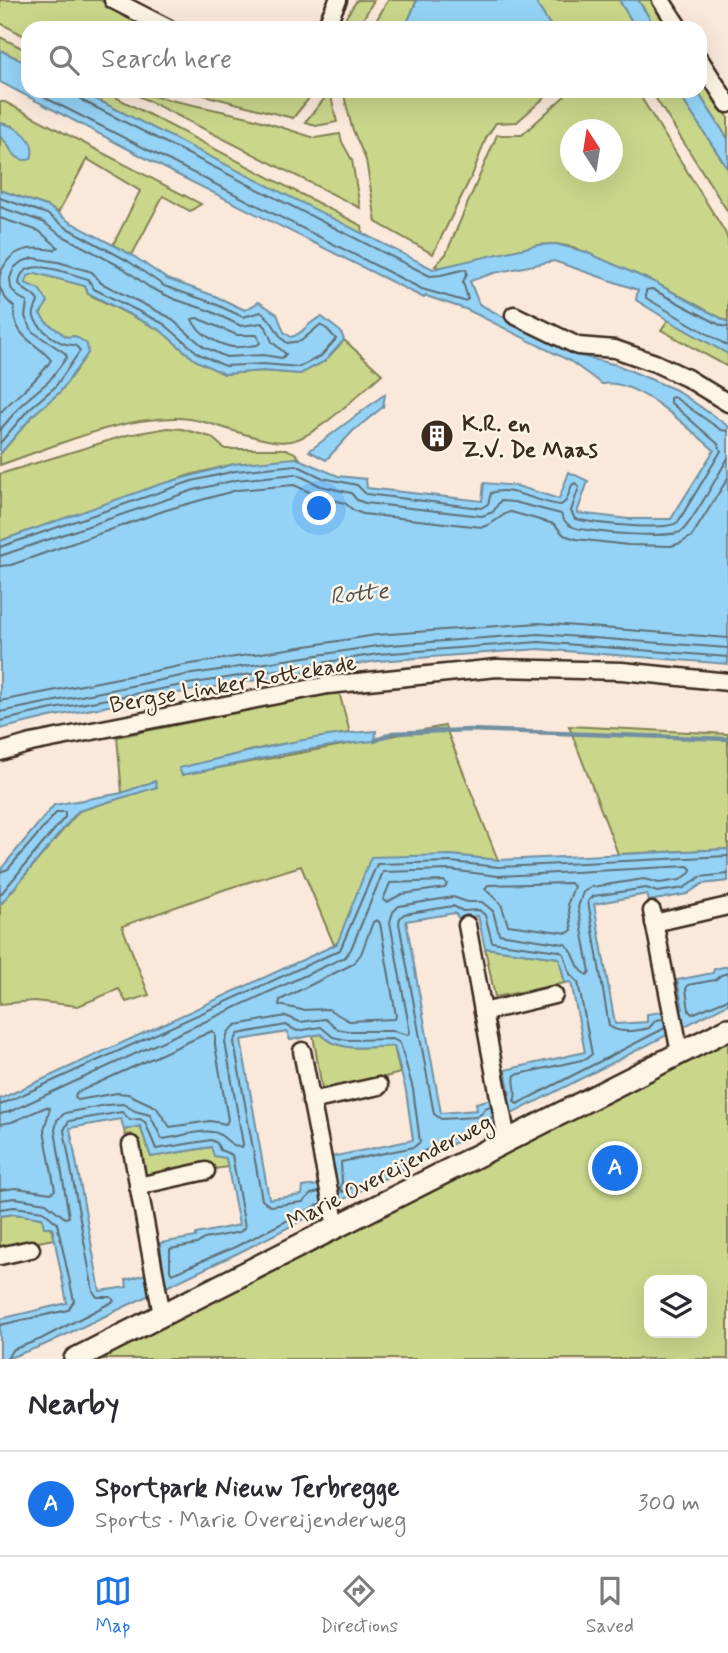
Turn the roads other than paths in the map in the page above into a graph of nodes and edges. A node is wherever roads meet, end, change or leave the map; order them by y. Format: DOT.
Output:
graph roads {
  1 [pos="113,0"];
  2 [pos="338,0"];
  3 [pos="661,0"];
  4 [pos="154,21"];
  5 [pos="328,21"];
  6 [pos="674,21"];
  7 [pos="707,71"];
  8 [pos="728,104"];
  9 [pos="514,315"];
  10 [pos="728,403"];
  11 [pos="728,682"];
  12 [pos="0,752"];
  13 [pos="728,906"];
  14 [pos="467,925"];
  15 [pos="554,995"];
  16 [pos="483,1012"];
  17 [pos="728,1029"];
  18 [pos="678,1046"];
  19 [pos="302,1051"];
  20 [pos="379,1086"];
  21 [pos="311,1101"];
  22 [pos="506,1131"];
  23 [pos="131,1145"];
  24 [pos="206,1171"];
  25 [pos="138,1186"];
  26 [pos="334,1219"];
  27 [pos="31,1250"];
  28 [pos="0,1256"];
  29 [pos="162,1315"];
  30 [pos="75,1359"];
  1 -- 4 [label="street"];
  2 -- 5 [label="street"];
  3 -- 6 [label="street"];
  7 -- 8 [label="street"];
  9 -- 10 [label="street"];
  11 -- 12 [label="street, Bergse Linker Rottekade"];
  13 -- 18 [label="street"];
  14 -- 16 [label="street"];
  15 -- 16 [label="street"];
  16 -- 22 [label="street"];
  17 -- 18 [label="street, Marie Overeijenderweg"];
  18 -- 22 [label="street, Marie Overeijenderweg"];
  19 -- 21 [label="street"];
  20 -- 21 [label="street"];
  21 -- 26 [label="street"];
  22 -- 26 [label="street, Marie Overeijenderweg"];
  23 -- 25 [label="street"];
  24 -- 25 [label="street"];
  25 -- 29 [label="street"];
  26 -- 29 [label="street, Marie Overeijenderweg"];
  27 -- 28 [label="street"];
  29 -- 30 [label="street, Marie Overeijenderweg"];
}
